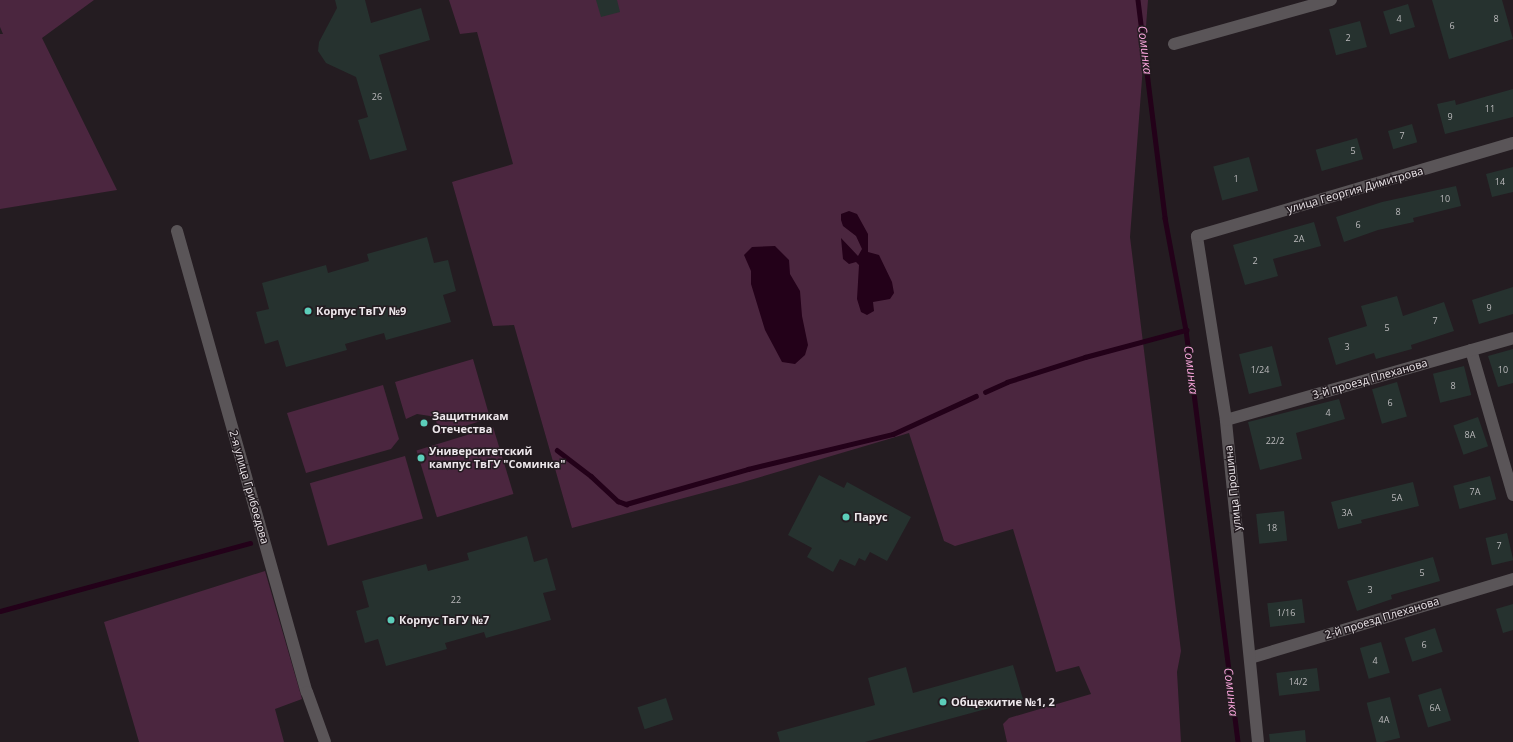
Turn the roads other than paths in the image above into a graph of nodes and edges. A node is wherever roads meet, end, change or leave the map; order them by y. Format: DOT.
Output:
graph roads {
  1 [pos="1331,0"];
  2 [pos="1174,44"];
  3 [pos="1513,143"];
  4 [pos="177,231"];
  5 [pos="1197,236"];
  6 [pos="1513,338"];
  7 [pos="1471,350"];
  8 [pos="1226,420"];
  9 [pos="1513,495"];
  10 [pos="1513,579"];
  11 [pos="1250,658"];
  12 [pos="325,742"];
  13 [pos="1258,742"];
  1 -- 2 [label="street"];
  3 -- 5 [label="street, улица Георгия Димитрова"];
  4 -- 12 [label="street, 2-я улица Грибоедова"];
  5 -- 8 [label="street, улица Прошина"];
  6 -- 7 [label="street, 3-й проезд Плеханова"];
  7 -- 8 [label="street, 3-й проезд Плеханова"];
  7 -- 9 [label="street"];
  8 -- 11 [label="street, улица Прошина"];
  10 -- 11 [label="street, 2-й проезд Плеханова"];
  11 -- 13 [label="street, улица Прошина"];
}
